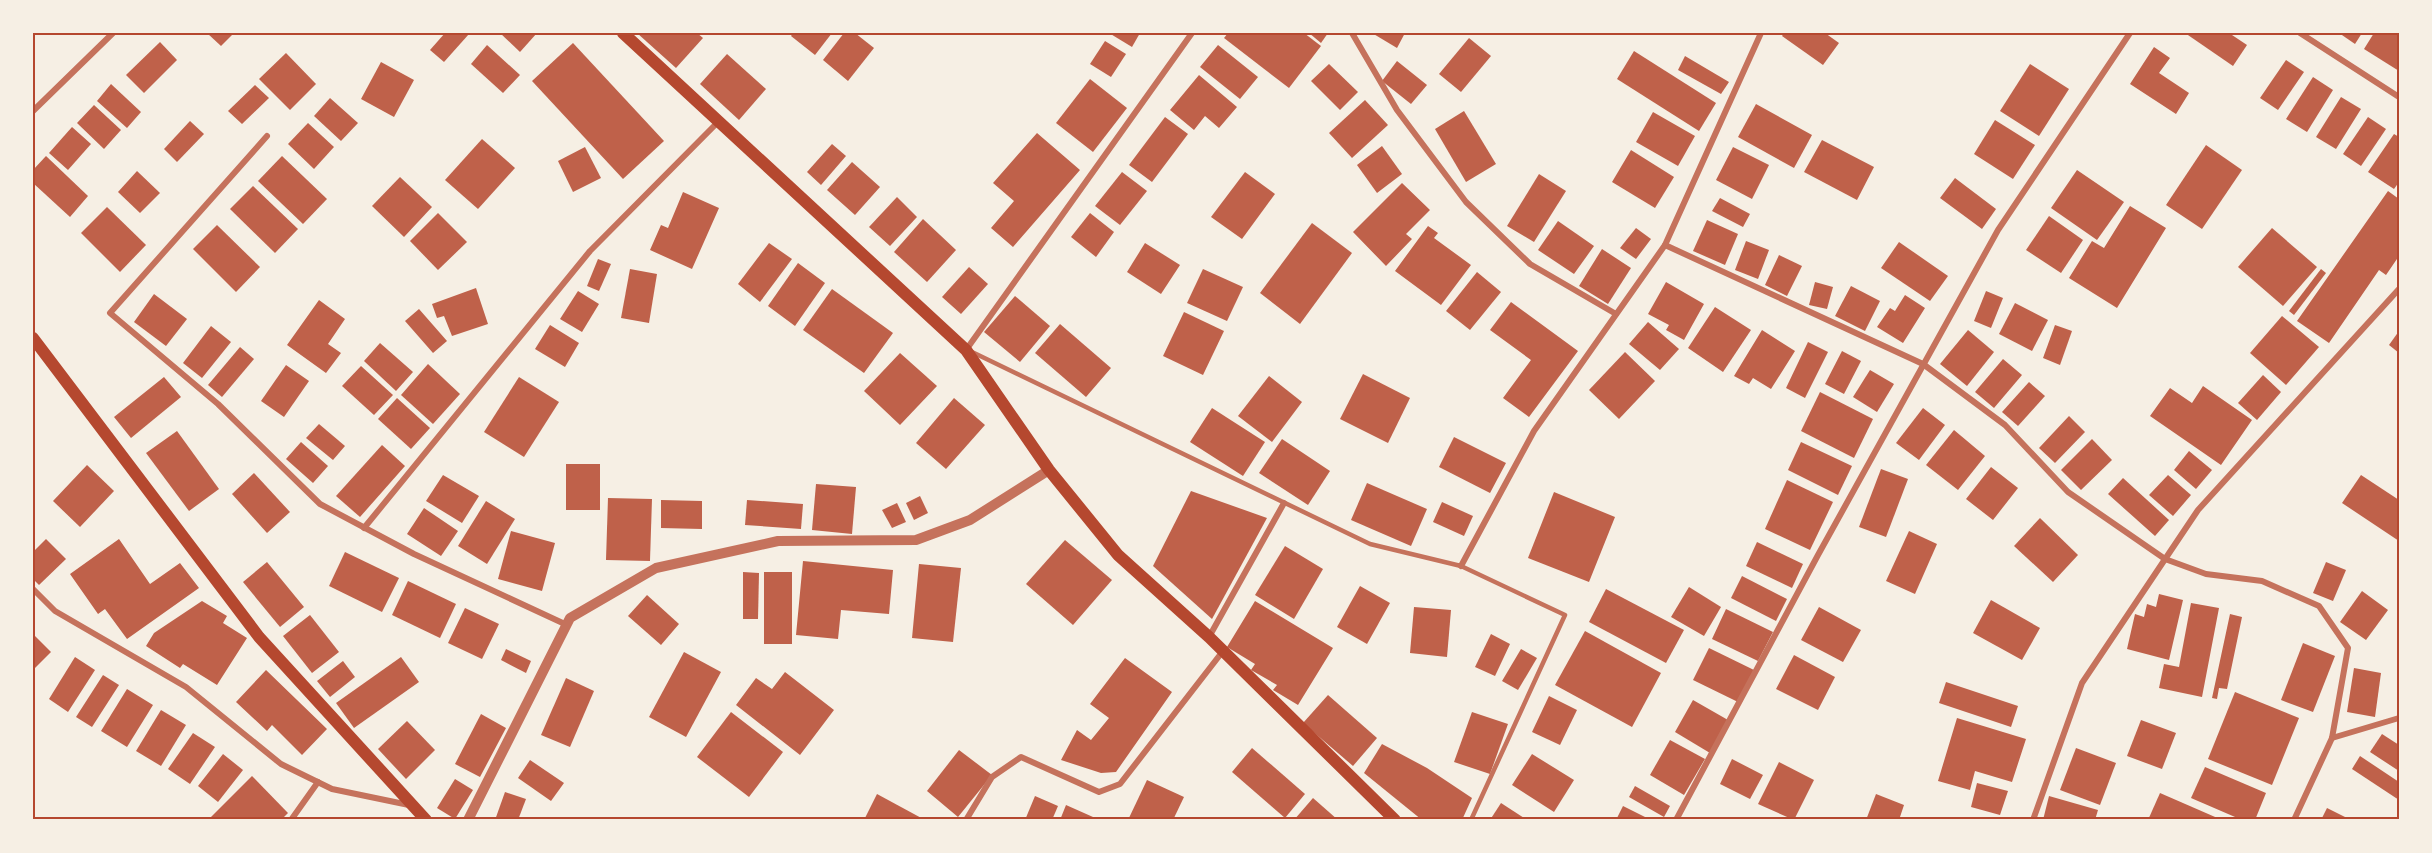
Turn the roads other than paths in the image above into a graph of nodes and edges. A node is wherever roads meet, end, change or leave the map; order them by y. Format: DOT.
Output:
graph roads {
  1 [pos="112,33"];
  2 [pos="623,33"];
  3 [pos="1192,33"];
  4 [pos="1352,33"];
  5 [pos="1761,33"];
  6 [pos="2130,33"];
  7 [pos="2300,33"];
  8 [pos="2399,97"];
  9 [pos="33,111"];
  10 [pos="719,121"];
  11 [pos="267,136"];
  12 [pos="1665,245"];
  13 [pos="2399,289"];
  14 [pos="1616,314"];
  15 [pos="33,338"];
  16 [pos="966,350"];
  17 [pos="1923,364"];
  18 [pos="1049,470"];
  19 [pos="1284,503"];
  20 [pos="364,528"];
  21 [pos="2165,559"];
  22 [pos="1461,566"];
  23 [pos="33,589"];
  24 [pos="567,625"];
  25 [pos="1209,637"];
  26 [pos="1223,651"];
  27 [pos="2399,718"];
  28 [pos="2332,738"];
  29 [pos="318,782"];
  30 [pos="414,807"];
  31 [pos="291,820"];
  32 [pos="426,820"];
  33 [pos="468,820"];
  34 [pos="966,820"];
  35 [pos="1395,820"];
  36 [pos="1471,820"];
  37 [pos="1676,820"];
  38 [pos="2033,820"];
  39 [pos="2294,820"];
  1 -- 9 [label="street"];
  2 -- 10 [label="main road"];
  3 -- 16 [label="street"];
  4 -- 14 [label="street"];
  5 -- 12 [label="street"];
  6 -- 17 [label="street"];
  7 -- 8 [label="street"];
  10 -- 16 [label="main road"];
  10 -- 20 [label="street"];
  11 -- 20 [label="street"];
  12 -- 14 [label="street"];
  12 -- 17 [label="street"];
  13 -- 21 [label="street"];
  14 -- 22 [label="street"];
  15 -- 30 [label="main road"];
  16 -- 18 [label="main road"];
  16 -- 19 [label="lane"];
  17 -- 21 [label="street"];
  17 -- 37 [label="street"];
  18 -- 24 [label="street"];
  18 -- 25 [label="main road"];
  19 -- 22 [label="lane"];
  19 -- 25 [label="street"];
  20 -- 24 [label="street"];
  21 -- 28 [label="street"];
  21 -- 38 [label="street"];
  22 -- 36 [label="lane"];
  23 -- 29 [label="street"];
  24 -- 33 [label="street"];
  25 -- 26 [label="main road"];
  26 -- 34 [label="street"];
  26 -- 35 [label="main road"];
  27 -- 28 [label="street"];
  28 -- 39 [label="street"];
  29 -- 30 [label="street"];
  29 -- 31 [label="street"];
  30 -- 32 [label="main road"];
}
